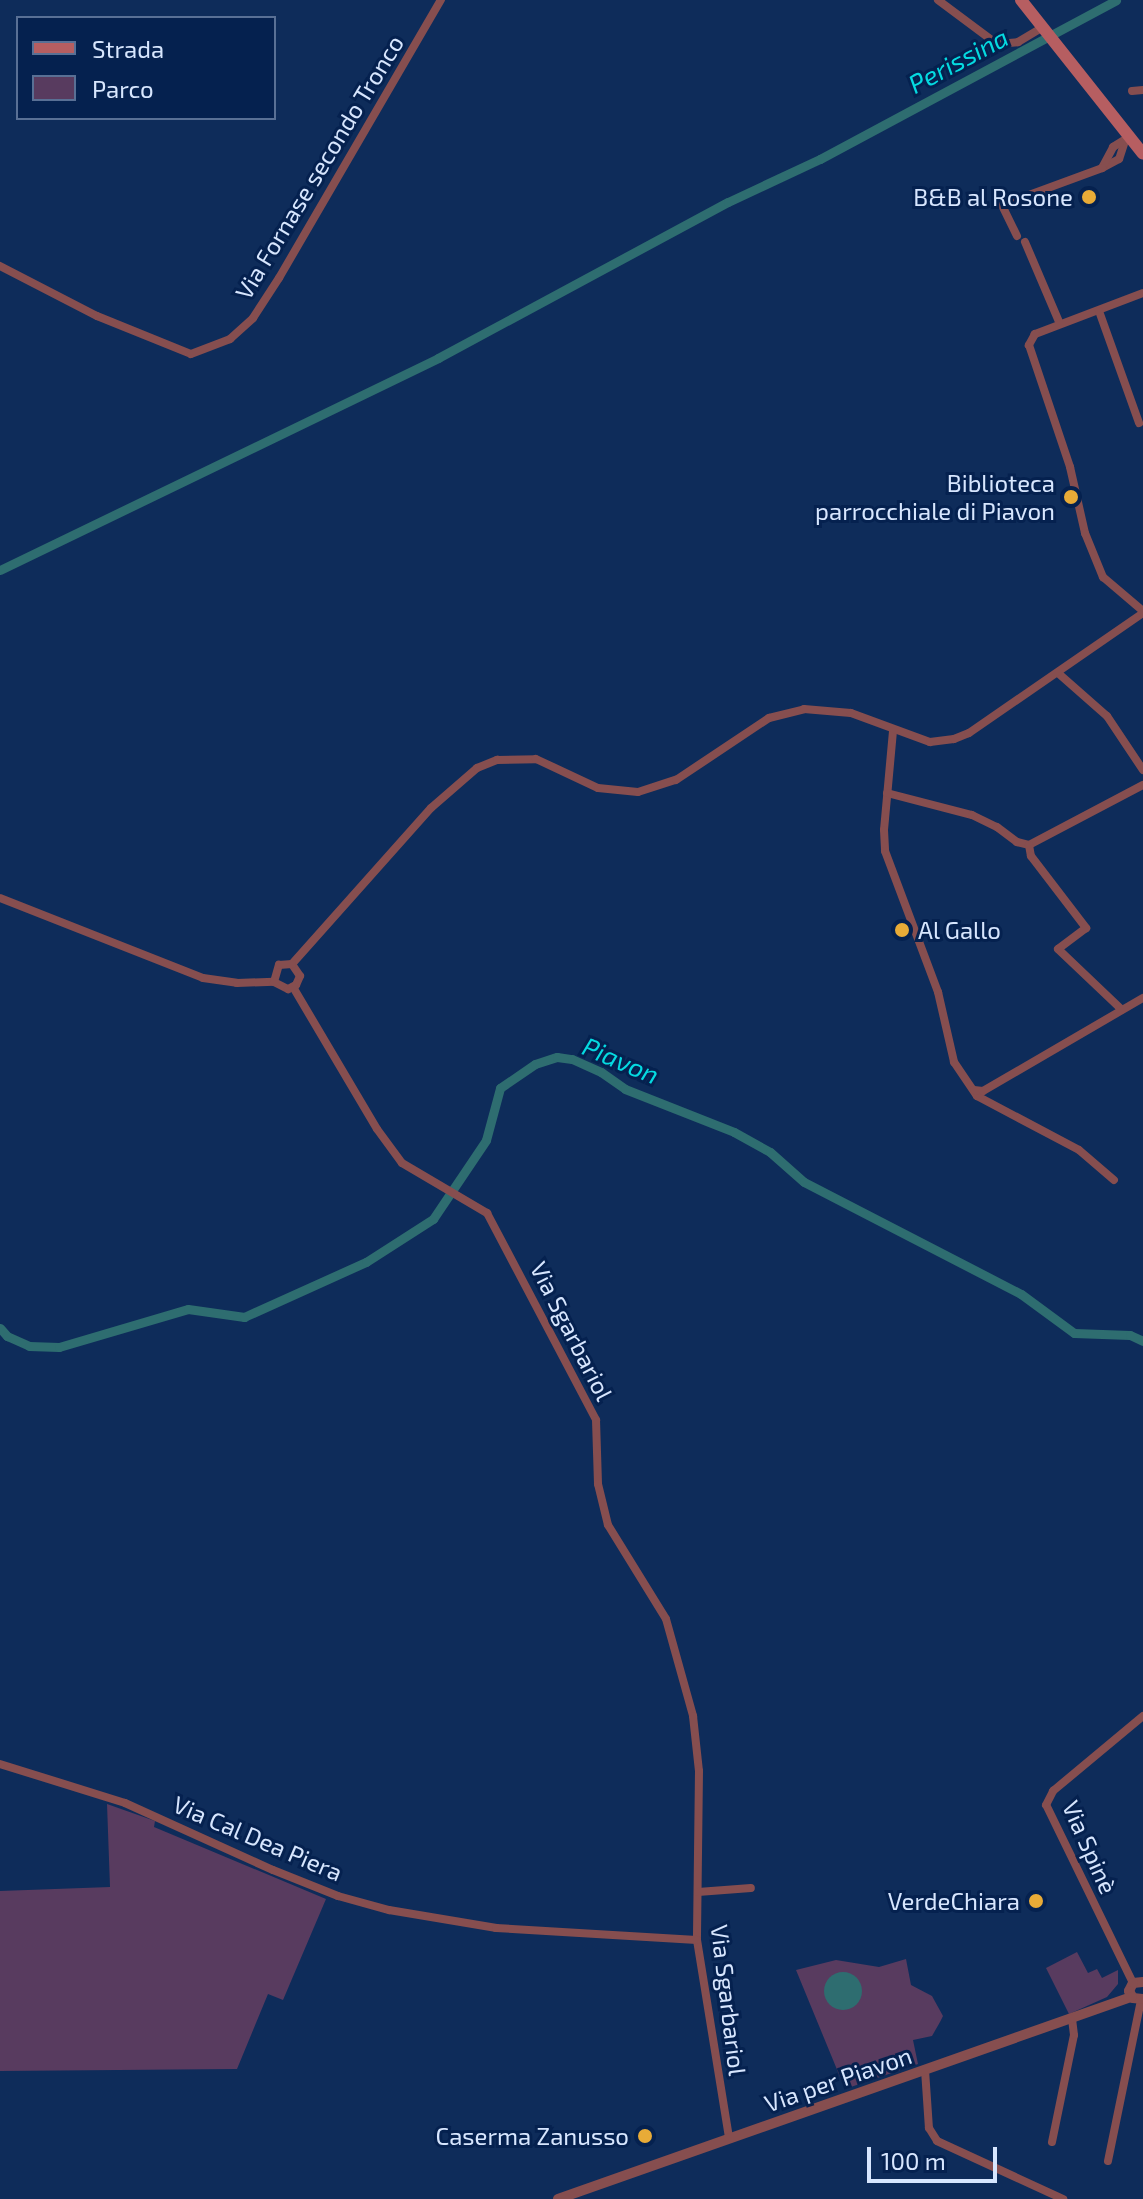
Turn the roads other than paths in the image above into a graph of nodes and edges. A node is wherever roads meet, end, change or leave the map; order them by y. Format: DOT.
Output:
graph roads {
  1 [pos="441,0"];
  2 [pos="938,0"];
  3 [pos="1021,0"];
  4 [pos="1043,27"];
  5 [pos="1143,90"];
  6 [pos="1132,91"];
  7 [pos="1127,139"];
  8 [pos="1143,154"];
  9 [pos="1017,236"];
  10 [pos="1025,242"];
  11 [pos="0,266"];
  12 [pos="1143,293"];
  13 [pos="1099,311"];
  14 [pos="1060,324"];
  15 [pos="1139,423"];
  16 [pos="1143,612"];
  17 [pos="1058,673"];
  18 [pos="893,731"];
  19 [pos="1143,770"];
  20 [pos="1143,785"];
  21 [pos="887,793"];
  22 [pos="1029,845"];
  23 [pos="0,898"];
  24 [pos="292,964"];
  25 [pos="274,982"];
  26 [pos="293,987"];
  27 [pos="1143,998"];
  28 [pos="1122,1010"];
  29 [pos="974,1090"];
  30 [pos="1114,1180"];
  31 [pos="1143,1716"];
  32 [pos="0,1764"];
  33 [pos="751,1888"];
  34 [pos="698,1892"];
  35 [pos="697,1940"];
  36 [pos="1138,1983"];
  37 [pos="1138,1999"];
  38 [pos="1072,2018"];
  39 [pos="925,2070"];
  40 [pos="729,2138"];
  41 [pos="1052,2142"];
  42 [pos="1108,2161"];
  43 [pos="558,2199"];
  44 [pos="1063,2199"];
  1 -- 11 [label="street, Via Fornase secondo Tronco"];
  2 -- 4 [label="street"];
  3 -- 4 [label="main road"];
  4 -- 7 [label="main road"];
  5 -- 6 [label="street"];
  7 -- 8 [label="main road"];
  7 -- 9 [label="street"];
  10 -- 14 [label="street"];
  12 -- 13 [label="street"];
  13 -- 14 [label="street"];
  13 -- 15 [label="street"];
  14 -- 16 [label="street"];
  16 -- 17 [label="street"];
  17 -- 18 [label="street"];
  17 -- 19 [label="street"];
  18 -- 21 [label="street"];
  18 -- 24 [label="street"];
  20 -- 22 [label="street"];
  21 -- 22 [label="street"];
  21 -- 29 [label="street"];
  22 -- 28 [label="street"];
  23 -- 25 [label="street"];
  24 -- 25 [label="street"];
  24 -- 26 [label="street, Via Sgarbariol"];
  25 -- 26 [label="street"];
  26 -- 34 [label="street, Via Sgarbariol"];
  27 -- 28 [label="street"];
  28 -- 29 [label="street"];
  29 -- 30 [label="street"];
  31 -- 36 [label="street, Via Spinè"];
  32 -- 35 [label="street, Via Cal Dea Piera"];
  33 -- 34 [label="street"];
  34 -- 35 [label="street, Via Sgarbariol"];
  35 -- 40 [label="street, Via Sgarbariol"];
  36 -- 37 [label="street"];
  37 -- 38 [label="street, Via per Piavon"];
  37 -- 42 [label="street"];
  38 -- 39 [label="street, Via per Piavon"];
  38 -- 41 [label="street"];
  39 -- 40 [label="street, Via per Piavon"];
  39 -- 44 [label="street"];
  40 -- 43 [label="street, Via per Piavon"];
}
